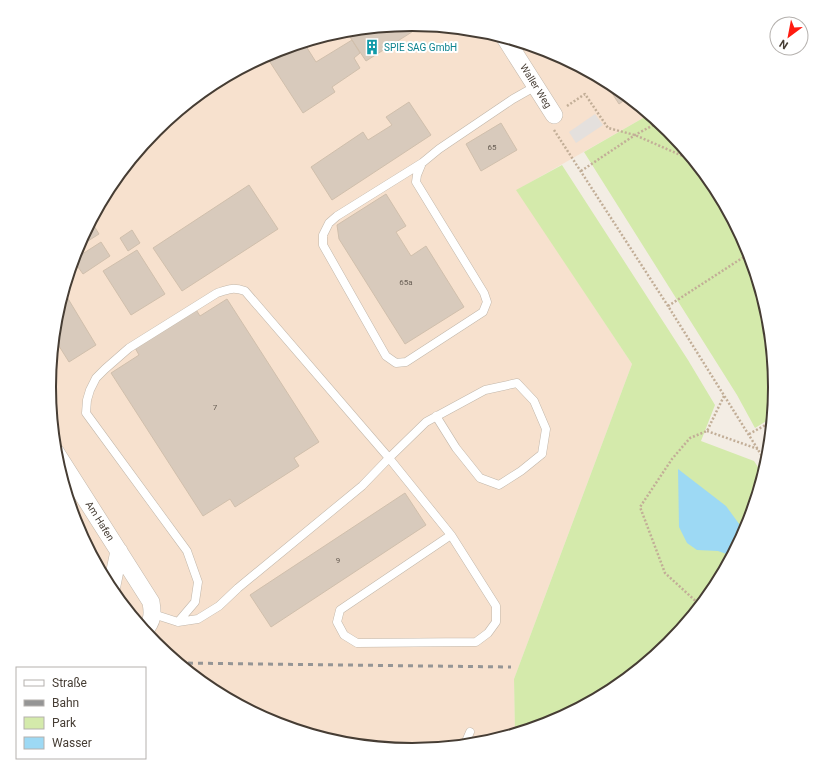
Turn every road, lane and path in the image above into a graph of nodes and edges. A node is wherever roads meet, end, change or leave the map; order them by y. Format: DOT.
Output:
graph roads {
  1 [pos="509,44"];
  2 [pos="536,86"];
  3 [pos="554,115"];
  4 [pos="654,125"];
  5 [pos="635,135"];
  6 [pos="685,157"];
  7 [pos="422,163"];
  8 [pos="581,171"];
  9 [pos="744,257"];
  10 [pos="668,306"];
  11 [pos="724,395"];
  12 [pos="436,416"];
  13 [pos="767,424"];
  14 [pos="707,431"];
  15 [pos="749,434"];
  16 [pos="758,449"];
  17 [pos="762,455"];
  18 [pos="389,458"];
  19 [pos="65,467"];
  20 [pos="451,535"];
  21 [pos="119,551"];
  22 [pos="113,581"];
  23 [pos="697,602"];
  24 [pos="153,614"];
  25 [pos="178,622"];
  26 [pos="147,627"];
  27 [pos="470,732"];
  28 [pos="467,740"];
  1 -- 2 [label="street, Waller Weg"];
  2 -- 3 [label="street, Waller Weg"];
  2 -- 7 [label="lane"];
  3 -- 5 [label="path"];
  3 -- 8 [label="path"];
  4 -- 5 [label="path"];
  5 -- 6 [label="path"];
  5 -- 8 [label="path"];
  7 -- 7 [label="lane"];
  8 -- 10 [label="path"];
  9 -- 10 [label="path"];
  10 -- 11 [label="path"];
  11 -- 14 [label="path"];
  11 -- 15 [label="path"];
  12 -- 12 [label="lane"];
  12 -- 18 [label="lane"];
  13 -- 15 [label="path"];
  14 -- 16 [label="path"];
  14 -- 23 [label="path"];
  15 -- 16 [label="path"];
  16 -- 17 [label="path"];
  18 -- 20 [label="lane"];
  18 -- 25 [label="lane"];
  18 -- 25 [label="lane"];
  19 -- 21 [label="street, Am Hafen"];
  20 -- 20 [label="lane"];
  21 -- 22 [label="street, Am Hafen"];
  21 -- 24 [label="street, Am Hafen"];
  24 -- 25 [label="lane"];
  24 -- 26 [label="street"];
  27 -- 28 [label="lane"];
}
